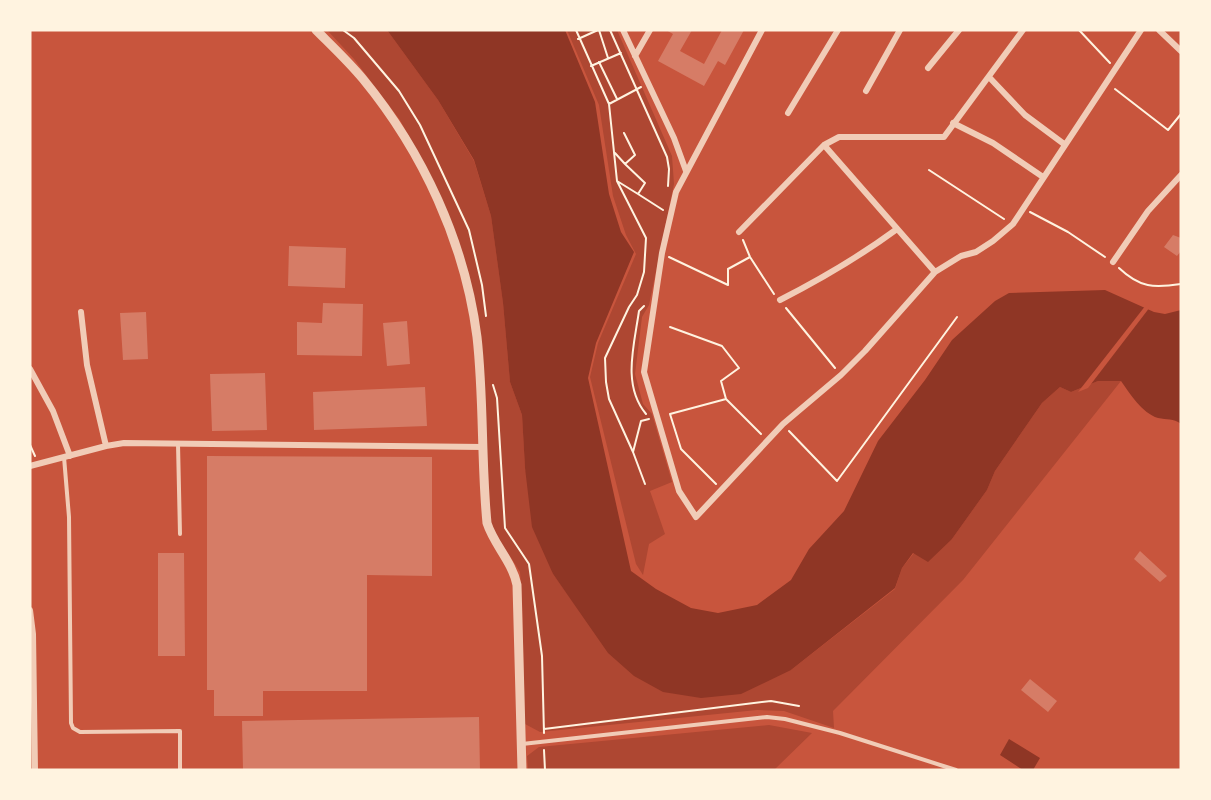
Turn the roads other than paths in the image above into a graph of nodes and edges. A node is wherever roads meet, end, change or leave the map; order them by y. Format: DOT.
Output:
graph roads {
  1 [pos="316,30"];
  2 [pos="623,30"];
  3 [pos="650,30"];
  4 [pos="762,30"];
  5 [pos="838,30"];
  6 [pos="900,30"];
  7 [pos="959,30"];
  8 [pos="1023,30"];
  9 [pos="1141,30"];
  10 [pos="1159,30"];
  11 [pos="1181,51"];
  12 [pos="635,56"];
  13 [pos="928,68"];
  14 [pos="988,77"];
  15 [pos="866,91"];
  16 [pos="788,113"];
  17 [pos="953,123"];
  18 [pos="1064,144"];
  19 [pos="824,145"];
  20 [pos="686,171"];
  21 [pos="1181,175"];
  22 [pos="1043,177"];
  23 [pos="897,229"];
  24 [pos="740,232"];
  25 [pos="1113,262"];
  26 [pos="935,272"];
  27 [pos="780,300"];
  28 [pos="81,312"];
  29 [pos="30,369"];
  30 [pos="178,443"];
  31 [pos="106,446"];
  32 [pos="483,447"];
  33 [pos="67,456"];
  34 [pos="30,466"];
  35 [pos="180,534"];
  36 [pos="30,610"];
  37 [pos="31,634"];
  38 [pos="521,744"];
  39 [pos="35,770"];
  40 [pos="180,770"];
  41 [pos="522,770"];
  42 [pos="956,770"];
  1 -- 32 [label="street"];
  2 -- 12 [label="street"];
  3 -- 12 [label="street"];
  4 -- 20 [label="street"];
  5 -- 16 [label="street"];
  6 -- 15 [label="street"];
  7 -- 13 [label="street"];
  8 -- 14 [label="street"];
  9 -- 18 [label="street"];
  10 -- 11 [label="street"];
  12 -- 20 [label="street"];
  14 -- 17 [label="street"];
  14 -- 18 [label="street"];
  17 -- 19 [label="street"];
  17 -- 22 [label="street"];
  18 -- 22 [label="street"];
  19 -- 23 [label="street"];
  19 -- 24 [label="street"];
  20 -- 26 [label="street"];
  21 -- 25 [label="street"];
  22 -- 26 [label="street"];
  23 -- 26 [label="street"];
  23 -- 27 [label="street"];
  28 -- 31 [label="street"];
  29 -- 33 [label="street"];
  30 -- 31 [label="street"];
  30 -- 32 [label="street"];
  30 -- 35 [label="lane"];
  31 -- 33 [label="street"];
  32 -- 38 [label="street"];
  33 -- 34 [label="street"];
  33 -- 40 [label="lane"];
  36 -- 37 [label="street"];
  37 -- 39 [label="street"];
  38 -- 41 [label="street"];
  38 -- 42 [label="lane"];
}
